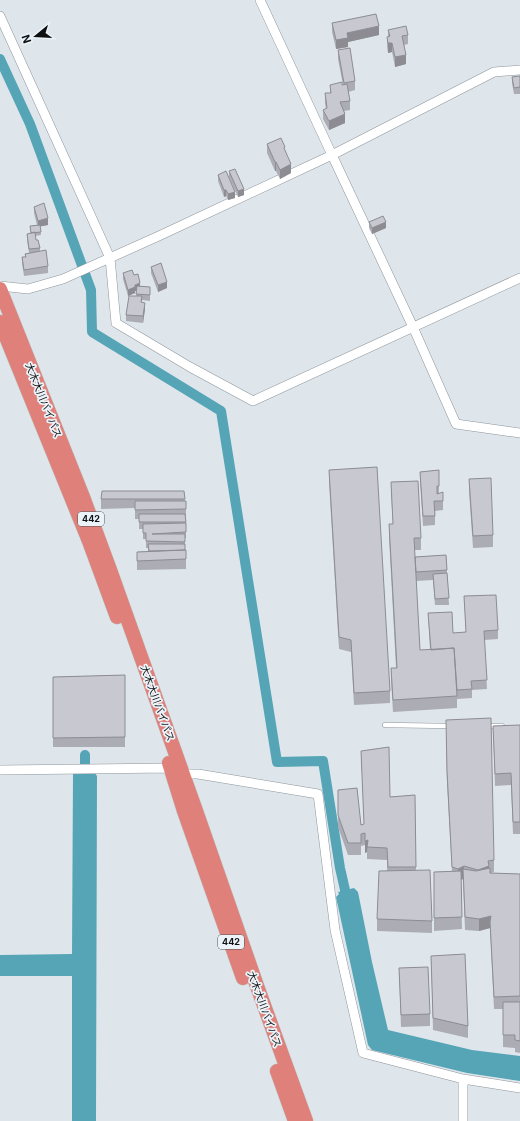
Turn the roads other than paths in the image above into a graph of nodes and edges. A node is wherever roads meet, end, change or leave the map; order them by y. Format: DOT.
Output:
graph roads {
  1 [pos="260,0"];
  2 [pos="0,16"];
  3 [pos="520,70"];
  4 [pos="332,155"];
  5 [pos="110,258"];
  6 [pos="520,278"];
  7 [pos="0,286"];
  8 [pos="0,289"];
  9 [pos="0,322"];
  10 [pos="414,327"];
  11 [pos="520,433"];
  12 [pos="385,725"];
  13 [pos="454,726"];
  14 [pos="483,726"];
  15 [pos="505,726"];
  16 [pos="173,762"];
  17 [pos="0,770"];
  18 [pos="463,1079"];
  19 [pos="520,1088"];
  20 [pos="295,1121"];
  21 [pos="306,1121"];
  22 [pos="463,1121"];
  1 -- 4 [label="street"];
  2 -- 5 [label="street"];
  3 -- 4 [label="street"];
  4 -- 5 [label="street"];
  4 -- 10 [label="street"];
  5 -- 7 [label="street"];
  5 -- 10 [label="street"];
  6 -- 10 [label="street"];
  8 -- 16 [label="highway, 大木大川バイパス / 442"];
  9 -- 16 [label="highway, 大木大川バイパス / 442"];
  10 -- 11 [label="street"];
  12 -- 13 [label="lane"];
  14 -- 15 [label="lane"];
  16 -- 17 [label="street"];
  16 -- 18 [label="street"];
  16 -- 20 [label="highway, 大木大川バイパス / 442"];
  16 -- 21 [label="highway, 大木大川バイパス / 442"];
  18 -- 19 [label="street"];
  18 -- 22 [label="street"];
}
